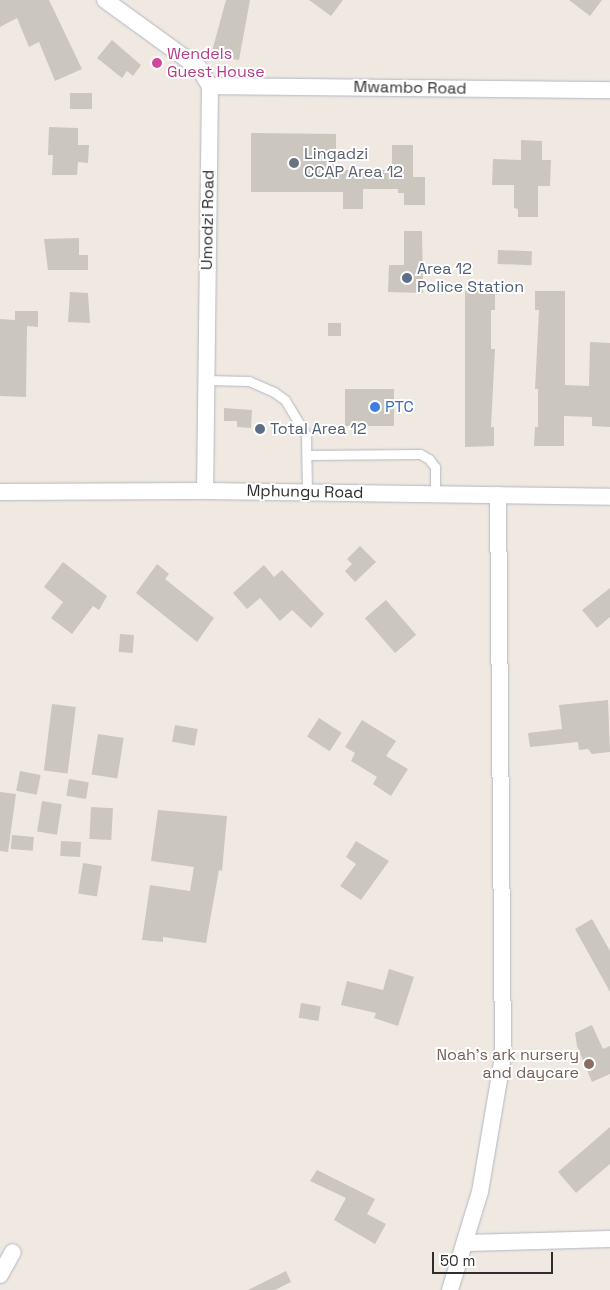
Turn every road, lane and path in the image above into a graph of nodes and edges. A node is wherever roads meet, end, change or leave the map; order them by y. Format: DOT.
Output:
graph roads {
  1 [pos="105,0"];
  2 [pos="210,86"];
  3 [pos="610,90"];
  4 [pos="206,380"];
  5 [pos="309,455"];
  6 [pos="205,491"];
  7 [pos="0,492"];
  8 [pos="306,493"];
  9 [pos="435,494"];
  10 [pos="498,495"];
  11 [pos="610,497"];
  12 [pos="610,1239"];
  13 [pos="467,1243"];
  14 [pos="13,1252"];
  15 [pos="0,1274"];
  16 [pos="450,1290"];
  1 -- 2 [label="street"];
  2 -- 3 [label="street, Mwambo Road"];
  2 -- 4 [label="street, Umodzi Road"];
  4 -- 5 [label="lane"];
  4 -- 6 [label="street, Umodzi Road"];
  5 -- 8 [label="lane"];
  5 -- 9 [label="lane"];
  6 -- 7 [label="street, Mphungu Road"];
  6 -- 8 [label="street, Mphungu Road"];
  8 -- 9 [label="street, Mphungu Road"];
  9 -- 10 [label="street, Mphungu Road"];
  10 -- 11 [label="street, Mphungu Road"];
  10 -- 13 [label="street"];
  12 -- 13 [label="street"];
  13 -- 16 [label="street"];
  14 -- 15 [label="street"];
}
